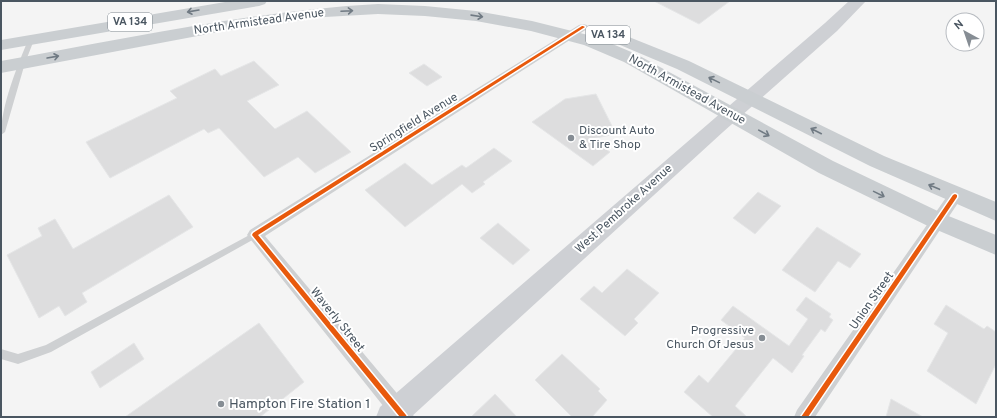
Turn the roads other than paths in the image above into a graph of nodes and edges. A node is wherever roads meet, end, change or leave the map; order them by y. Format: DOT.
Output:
graph roads {
  1 [pos="260,1"];
  2 [pos="459,1"];
  3 [pos="858,1"];
  4 [pos="576,31"];
  5 [pos="31,40"];
  6 [pos="1,45"];
  7 [pos="22,63"];
  8 [pos="1,67"];
  9 [pos="749,97"];
  10 [pos="730,114"];
  11 [pos="1,132"];
  12 [pos="955,196"];
  13 [pos="996,212"];
  14 [pos="938,221"];
  15 [pos="255,235"];
  16 [pos="996,245"];
  17 [pos="1,354"];
  18 [pos="397,415"];
  19 [pos="804,417"];
  1 -- 5 [label="main road, North Armistead Avenue / VA 134, one-way"];
  2 -- 4 [label="main road, North Armistead Avenue / VA 134"];
  3 -- 9 [label="main road, West Pembroke Avenue"];
  7 -- 4 [label="main road, North Armistead Avenue / VA 134, one-way"];
  9 -- 4 [label="main road, North Armistead Avenue / VA 134, one-way"];
  4 -- 10 [label="main road, North Armistead Avenue / VA 134"];
  4 -- 15 [label="street, Springfield Avenue"];
  5 -- 6 [label="main road, North Armistead Avenue / VA 134"];
  5 -- 7 [label="lane"];
  7 -- 8 [label="main road, North Armistead Avenue / VA 134"];
  7 -- 11 [label="lane"];
  9 -- 10 [label="main road, West Pembroke Avenue"];
  12 -- 9 [label="main road, North Armistead Avenue / VA 134, one-way"];
  10 -- 14 [label="main road, North Armistead Avenue / VA 134, one-way"];
  10 -- 18 [label="main road, West Pembroke Avenue"];
  12 -- 13 [label="main road, North Armistead Avenue / VA 134"];
  12 -- 14 [label="street, Union Street"];
  14 -- 16 [label="main road, North Armistead Avenue / VA 134"];
  14 -- 19 [label="street, Union Street"];
  15 -- 17 [label="lane"];
  15 -- 18 [label="street, Waverly Street"];
}
